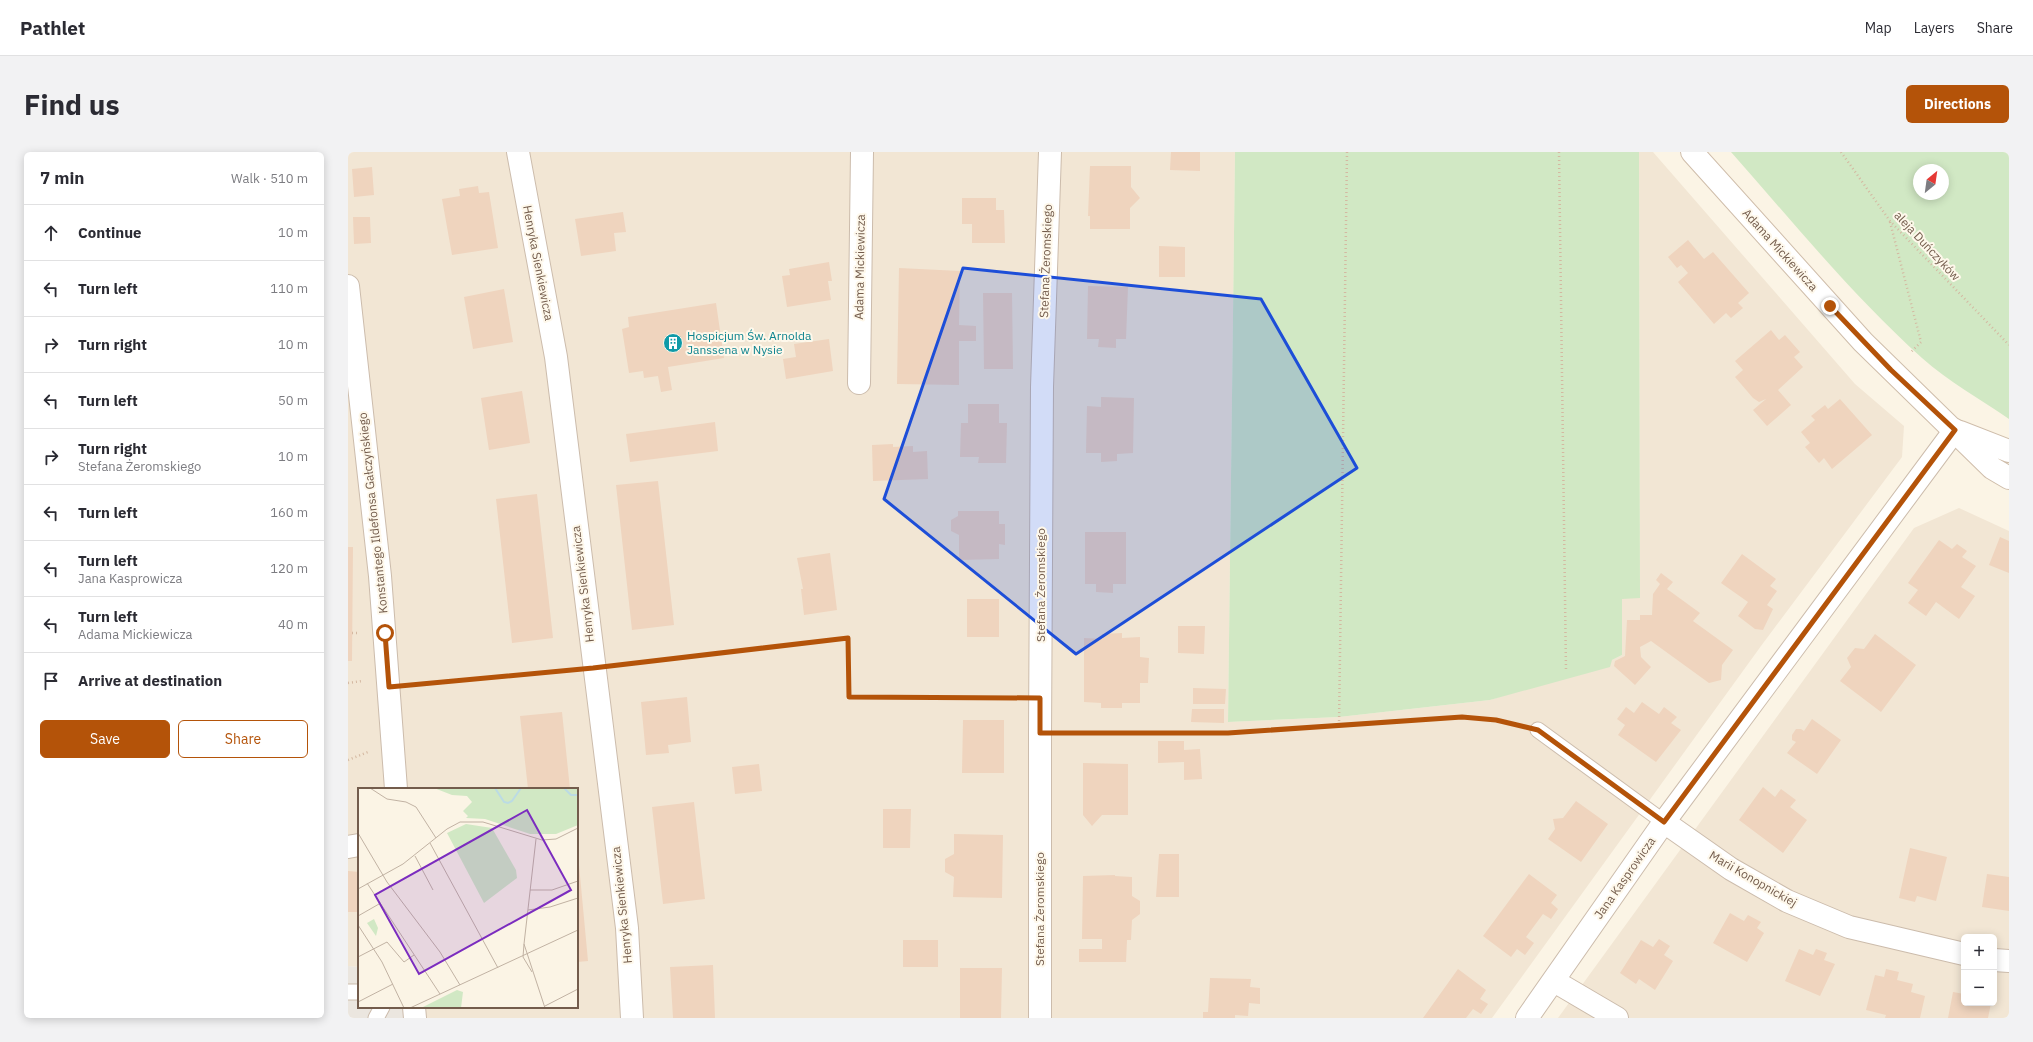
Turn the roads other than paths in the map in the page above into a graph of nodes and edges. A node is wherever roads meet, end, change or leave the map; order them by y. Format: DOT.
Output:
graph roads {
  1 [pos="518,152"];
  2 [pos="862,152"];
  3 [pos="1050,152"];
  4 [pos="1692,152"];
  5 [pos="348,286"];
  6 [pos="859,383"];
  7 [pos="1955,430"];
  8 [pos="2009,451"];
  9 [pos="2009,478"];
  10 [pos="1538,730"];
  11 [pos="396,788"];
  12 [pos="1664,822"];
  13 [pos="358,845"];
  14 [pos="348,846"];
  15 [pos="1961,953"];
  16 [pos="1997,960"];
  17 [pos="2009,961"];
  18 [pos="1554,981"];
  19 [pos="381,1008"];
  20 [pos="414,1008"];
  21 [pos="376,1018"];
  22 [pos="415,1018"];
  23 [pos="632,1018"];
  24 [pos="1040,1018"];
  25 [pos="1527,1018"];
  26 [pos="1617,1018"];
  1 -- 23 [label="street, Henryka Sienkiewicza"];
  2 -- 6 [label="street, Adama Mickiewicza"];
  3 -- 24 [label="street, Stefana Żeromskiego"];
  4 -- 7 [label="street, Adama Mickiewicza"];
  5 -- 11 [label="street, Konstantego Ildefonsa Gałczyńskiego"];
  7 -- 8 [label="street, Adama Mickiewicza"];
  7 -- 9 [label="street, Adama Mickiewicza"];
  7 -- 12 [label="street, Jana Kasprowicza"];
  10 -- 12 [label="lane"];
  12 -- 15 [label="street, Marii Konopnickiej"];
  12 -- 18 [label="street, Jana Kasprowicza"];
  13 -- 14 [label="street"];
  16 -- 17 [label="street"];
  18 -- 25 [label="street, Jana Kasprowicza"];
  18 -- 26 [label="street"];
  19 -- 21 [label="lane"];
  20 -- 22 [label="street"];
}
